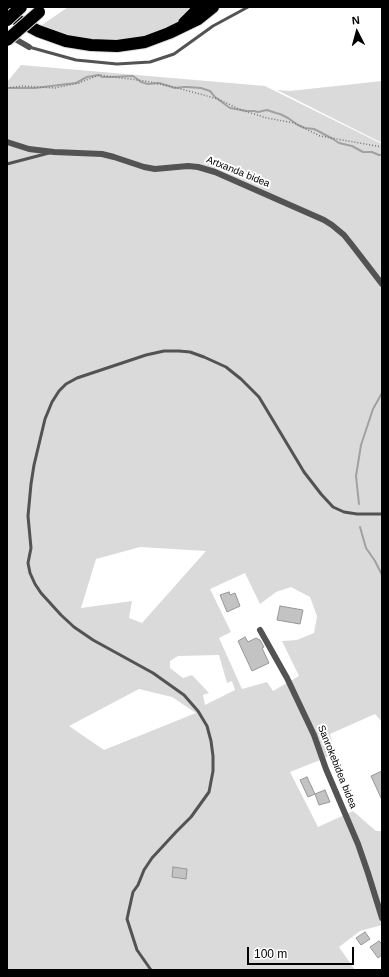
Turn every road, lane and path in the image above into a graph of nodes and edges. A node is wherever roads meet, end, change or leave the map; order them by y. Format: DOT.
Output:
graph roads {
  1 [pos="21,7"];
  2 [pos="198,7"];
  3 [pos="213,7"];
  4 [pos="248,7"];
  5 [pos="42,10"];
  6 [pos="7,13"];
  7 [pos="7,20"];
  8 [pos="178,29"];
  9 [pos="7,34"];
  10 [pos="7,40"];
  11 [pos="29,48"];
  12 [pos="7,88"];
  13 [pos="7,142"];
  14 [pos="382,147"];
  15 [pos="54,152"];
  16 [pos="7,164"];
  17 [pos="382,284"];
  18 [pos="382,514"];
  19 [pos="260,630"];
  20 [pos="382,918"];
  21 [pos="151,970"];
  1 -- 7 [label="highway, bridge"];
  2 -- 8 [label="highway"];
  3 -- 8 [label="highway"];
  4 -- 11 [label="lane"];
  5 -- 10 [label="highway, bridge"];
  6 -- 8 [label="highway"];
  9 -- 11 [label="street"];
  12 -- 14 [label="path"];
  13 -- 15 [label="street, Artxanda bidea"];
  15 -- 16 [label="lane, Artxanda bidea"];
  15 -- 17 [label="street, Artxanda bidea"];
  18 -- 21 [label="lane"];
  19 -- 20 [label="street, Sanrokebidea bidea"];
}
